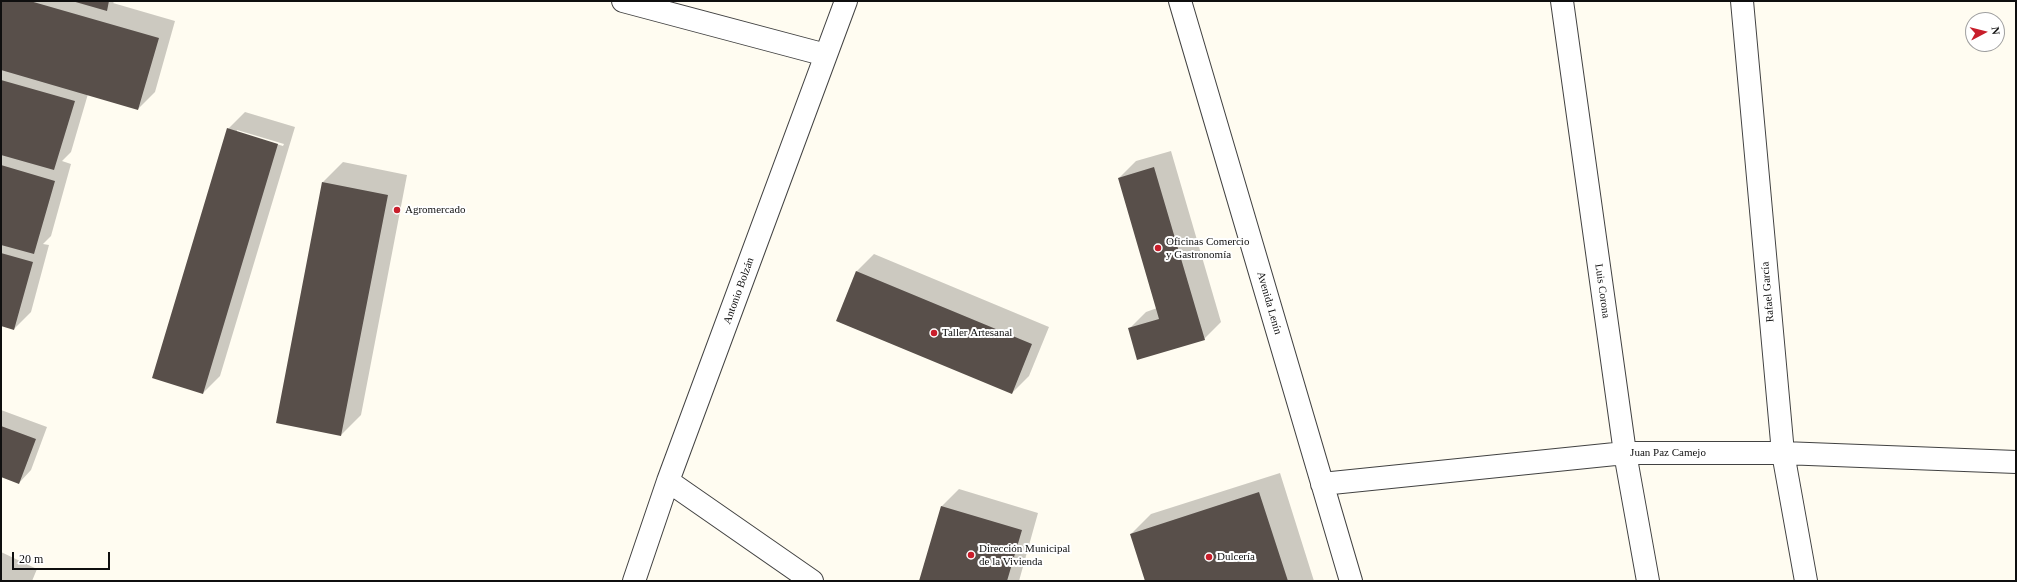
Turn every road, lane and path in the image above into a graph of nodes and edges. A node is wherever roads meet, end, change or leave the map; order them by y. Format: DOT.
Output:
graph roads {
  1 [pos="622,1"];
  2 [pos="846,1"];
  3 [pos="1180,1"];
  4 [pos="1562,1"];
  5 [pos="1742,1"];
  6 [pos="826,55"];
  7 [pos="1626,452"];
  8 [pos="1783,453"];
  9 [pos="2016,462"];
  10 [pos="668,481"];
  11 [pos="1322,484"];
  12 [pos="634,581"];
  13 [pos="812,581"];
  14 [pos="1351,581"];
  15 [pos="1648,581"];
  16 [pos="1806,581"];
  1 -- 6 [label="street"];
  2 -- 6 [label="street, Antonio Bolzán"];
  3 -- 11 [label="street, Avenida Lenín"];
  4 -- 7 [label="street, Luis Corona"];
  5 -- 8 [label="street, Rafael García"];
  6 -- 10 [label="street, Antonio Bolzán"];
  7 -- 8 [label="street, Juan Paz Camejo"];
  7 -- 11 [label="street, Juan Paz Camejo"];
  7 -- 15 [label="street, Luis Corona"];
  8 -- 9 [label="street, Juan Paz Camejo"];
  8 -- 16 [label="street, Rafael García"];
  10 -- 12 [label="street, Antonio Bolzán"];
  10 -- 13 [label="street"];
  11 -- 14 [label="street, Avenida Lenín"];
}
